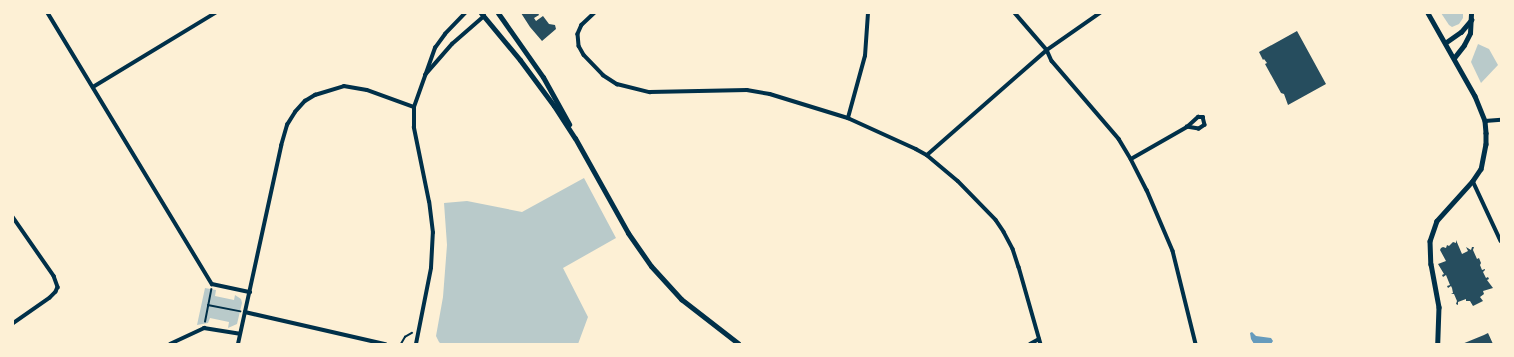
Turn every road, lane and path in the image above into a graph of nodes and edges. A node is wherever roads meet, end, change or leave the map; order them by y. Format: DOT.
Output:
graph roads {
  1 [pos="48,13"];
  2 [pos="214,13"];
  3 [pos="465,13"];
  4 [pos="498,13"];
  5 [pos="595,13"];
  6 [pos="868,13"];
  7 [pos="1015,13"];
  8 [pos="1100,13"];
  9 [pos="1428,13"];
  10 [pos="1471,13"];
  11 [pos="483,14"];
  12 [pos="1471,20"];
  13 [pos="1445,43"];
  14 [pos="1047,50"];
  15 [pos="1454,58"];
  16 [pos="423,78"];
  17 [pos="93,87"];
  18 [pos="414,107"];
  19 [pos="848,118"];
  20 [pos="1501,120"];
  21 [pos="1485,121"];
  22 [pos="1187,127"];
  23 [pos="575,138"];
  24 [pos="927,156"];
  25 [pos="1131,159"];
  26 [pos="1472,181"];
  27 [pos="13,217"];
  28 [pos="1501,241"];
  29 [pos="212,284"];
  30 [pos="250,292"];
  31 [pos="208,305"];
  32 [pos="245,312"];
  33 [pos="13,324"];
  34 [pos="204,328"];
  35 [pos="420,331"];
  36 [pos="240,334"];
  37 [pos="1039,339"];
  38 [pos="170,344"];
  39 [pos="238,344"];
  40 [pos="386,344"];
  41 [pos="401,344"];
  42 [pos="416,344"];
  43 [pos="739,344"];
  44 [pos="1030,344"];
  45 [pos="1041,344"];
  46 [pos="1196,344"];
  47 [pos="1438,344"];
  1 -- 17 [label="street"];
  2 -- 17 [label="street"];
  3 -- 16 [label="street"];
  4 -- 23 [label="main road"];
  5 -- 19 [label="street"];
  6 -- 19 [label="street"];
  7 -- 14 [label="street"];
  8 -- 14 [label="street"];
  9 -- 13 [label="street"];
  10 -- 12 [label="street"];
  11 -- 16 [label="street"];
  11 -- 23 [label="main road"];
  12 -- 13 [label="street"];
  12 -- 15 [label="street"];
  13 -- 15 [label="street"];
  14 -- 24 [label="street"];
  14 -- 25 [label="street"];
  15 -- 21 [label="street"];
  16 -- 18 [label="street"];
  17 -- 29 [label="street"];
  18 -- 30 [label="street"];
  18 -- 35 [label="street"];
  19 -- 24 [label="street"];
  20 -- 21 [label="street"];
  21 -- 26 [label="street"];
  22 -- 22 [label="street"];
  22 -- 25 [label="street"];
  23 -- 43 [label="main road"];
  24 -- 37 [label="street"];
  25 -- 46 [label="street"];
  26 -- 28 [label="street"];
  26 -- 47 [label="street"];
  27 -- 33 [label="street"];
  29 -- 30 [label="street"];
  29 -- 31 [label="path"];
  30 -- 32 [label="street"];
  31 -- 32 [label="path"];
  31 -- 34 [label="path"];
  32 -- 36 [label="street"];
  32 -- 40 [label="street"];
  34 -- 36 [label="street"];
  34 -- 38 [label="street"];
  35 -- 41 [label="path"];
  35 -- 42 [label="street"];
  36 -- 39 [label="street"];
  37 -- 44 [label="street"];
  37 -- 45 [label="street"];
}
